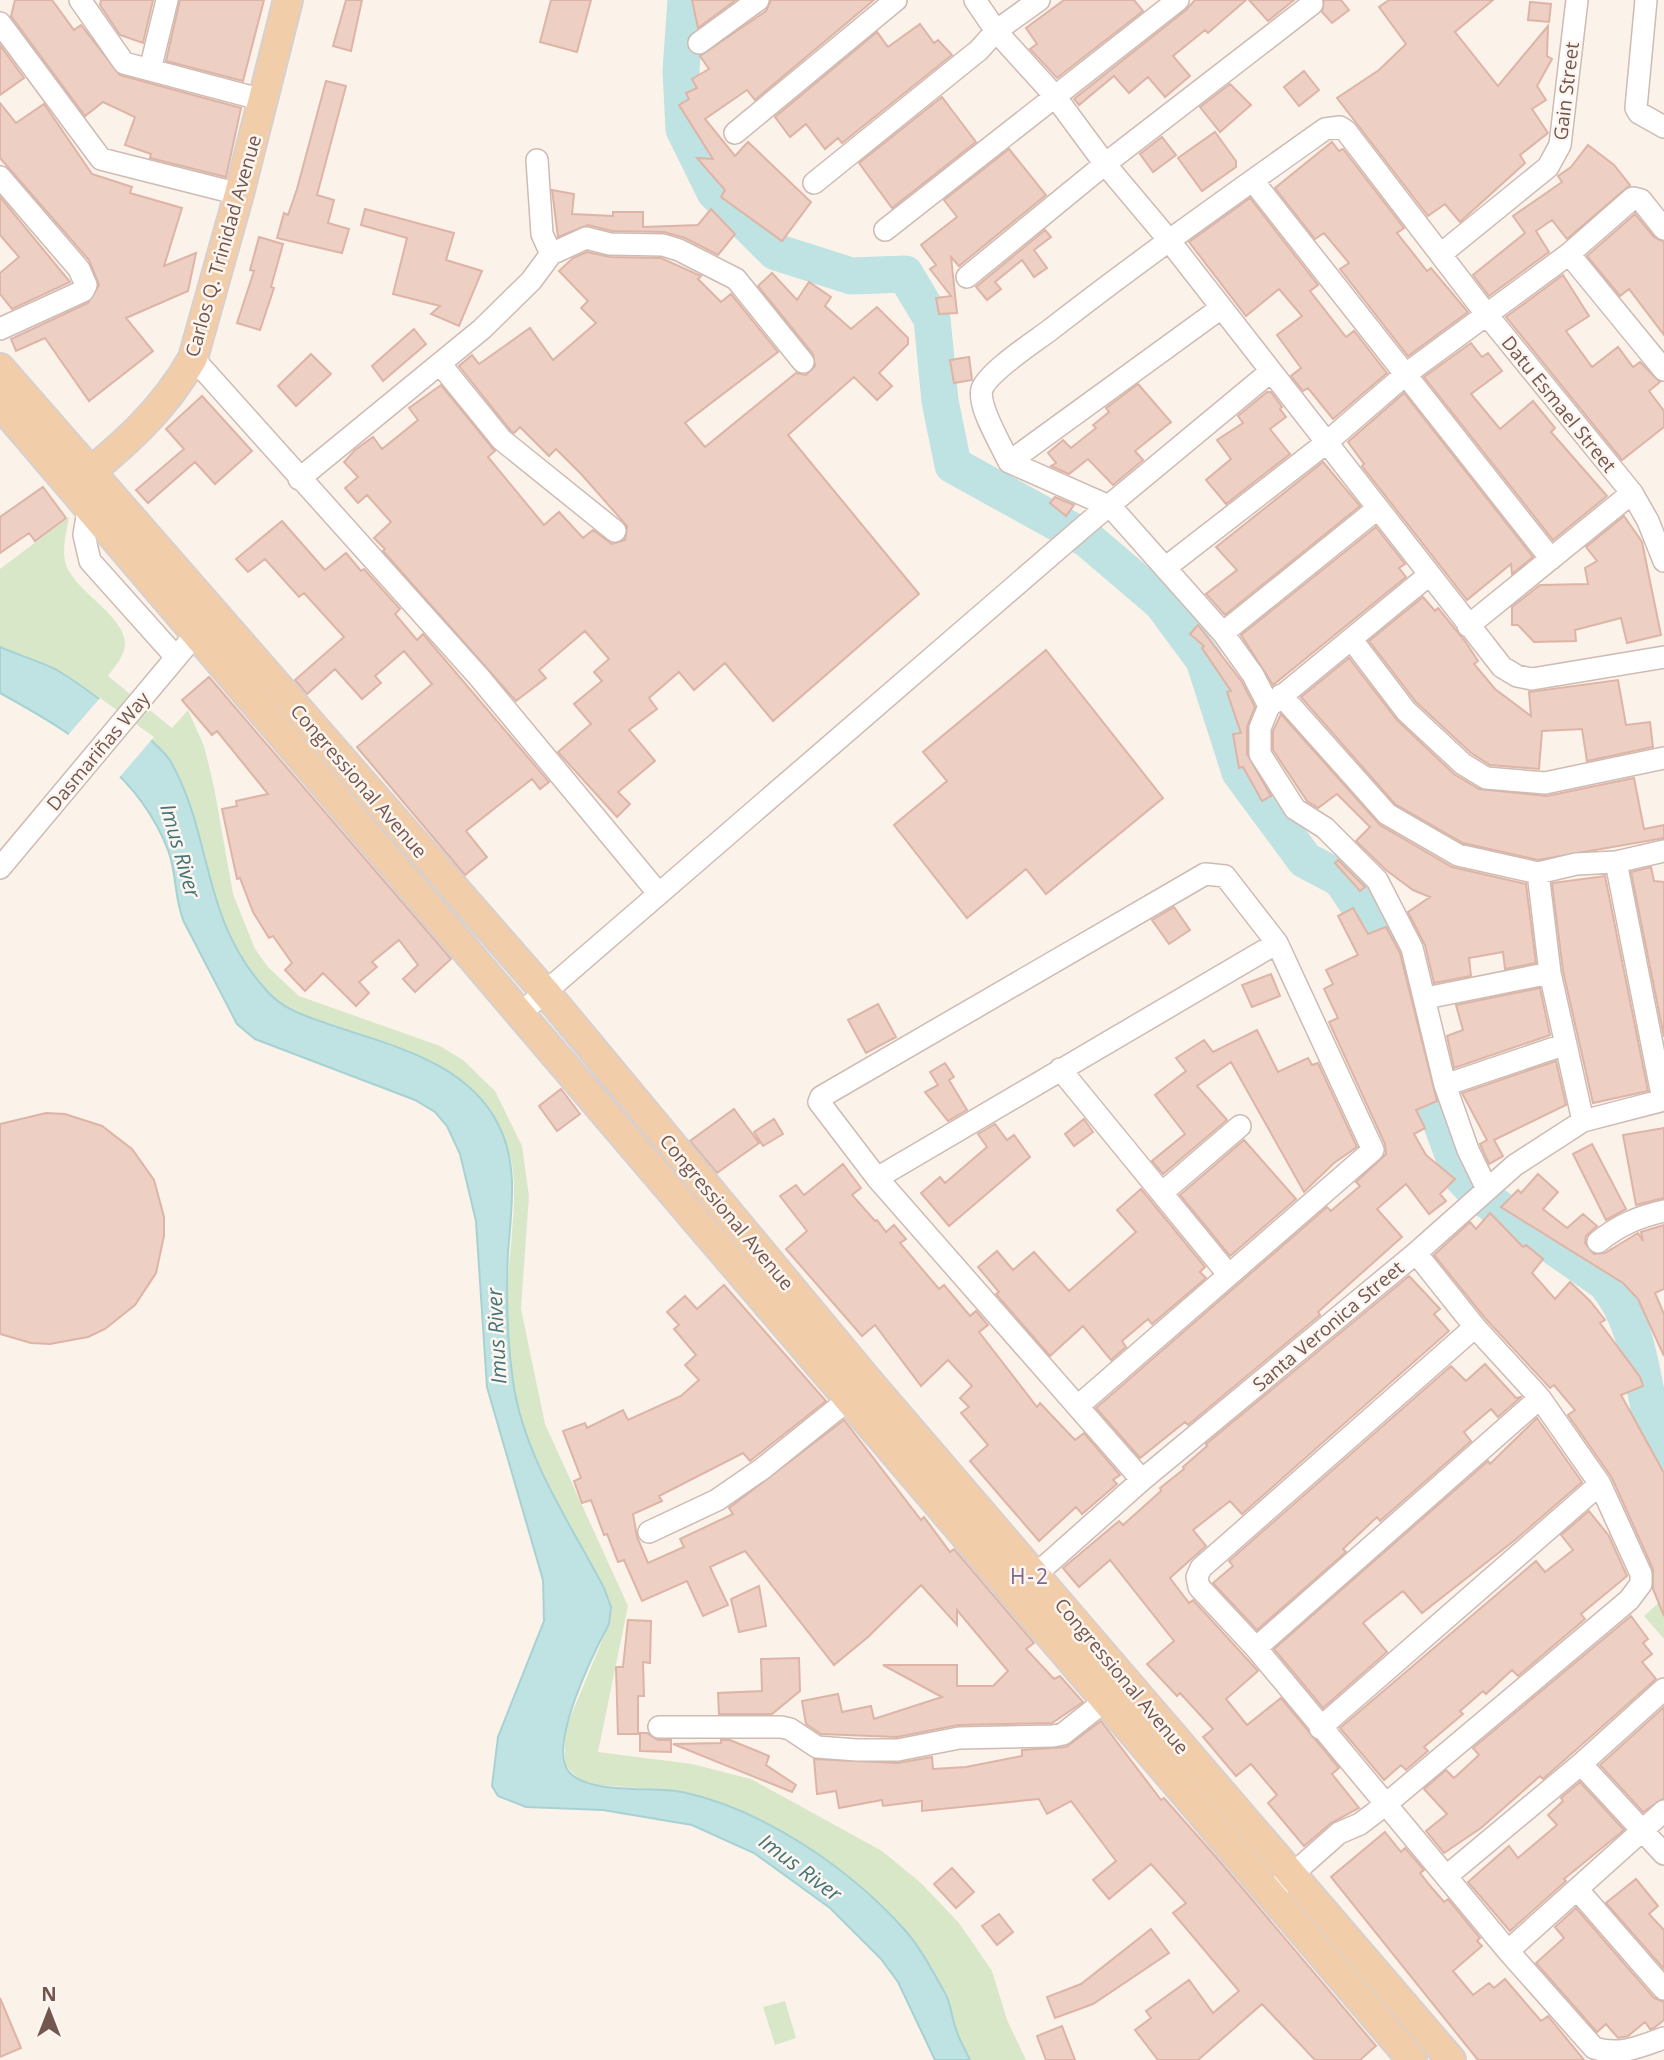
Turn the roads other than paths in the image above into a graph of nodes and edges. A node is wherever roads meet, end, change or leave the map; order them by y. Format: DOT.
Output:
graph roads {
  1 [pos="80,0"];
  2 [pos="167,0"];
  3 [pos="288,0"];
  4 [pos="758,0"];
  5 [pos="896,0"];
  6 [pos="975,0"];
  7 [pos="1039,0"];
  8 [pos="1178,0"];
  9 [pos="1577,0"];
  10 [pos="1646,0"];
  11 [pos="1312,4"];
  12 [pos="0,23"];
  13 [pos="996,30"];
  14 [pos="699,43"];
  15 [pos="150,70"];
  16 [pos="1054,95"];
  17 [pos="263,100"];
  18 [pos="1664,127"];
  19 [pos="735,133"];
  20 [pos="537,160"];
  21 [pos="1105,164"];
  22 [pos="0,177"];
  23 [pos="1253,180"];
  24 [pos="814,183"];
  25 [pos="239,194"];
  26 [pos="1664,229"];
  27 [pos="885,230"];
  28 [pos="1168,239"];
  29 [pos="551,254"];
  30 [pos="1441,254"];
  31 [pos="1569,254"];
  32 [pos="967,276"];
  33 [pos="1220,308"];
  34 [pos="1487,315"];
  35 [pos="0,329"];
  36 [pos="193,358"];
  37 [pos="803,362"];
  38 [pos="440,365"];
  39 [pos="0,368"];
  40 [pos="1664,370"];
  41 [pos="1270,372"];
  42 [pos="1406,374"];
  43 [pos="0,404"];
  44 [pos="1326,443"];
  45 [pos="1009,463"];
  46 [pos="299,480"];
  47 [pos="83,491"];
  48 [pos="1632,493"];
  49 [pos="1111,507"];
  50 [pos="1377,509"];
  51 [pos="615,531"];
  52 [pos="1551,559"];
  53 [pos="1664,561"];
  54 [pos="1165,568"];
  55 [pos="1429,575"];
  56 [pos="204,624"];
  57 [pos="1468,626"];
  58 [pos="1223,633"];
  59 [pos="1352,640"];
  60 [pos="175,656"];
  61 [pos="1664,657"];
  62 [pos="1275,701"];
  63 [pos="1664,758"];
  64 [pos="1664,851"];
  65 [pos="1616,862"];
  66 [pos="0,868"];
  67 [pos="1538,873"];
  68 [pos="659,894"];
  69 [pos="1277,943"];
  70 [pos="1550,972"];
  71 [pos="546,993"];
  72 [pos="1426,998"];
  73 [pos="521,1013"];
  74 [pos="1566,1044"];
  75 [pos="1060,1069"];
  76 [pos="1445,1085"];
  77 [pos="1664,1100"];
  78 [pos="1583,1121"];
  79 [pos="1240,1126"];
  80 [pos="877,1178"];
  81 [pos="1485,1191"];
  82 [pos="1163,1192"];
  83 [pos="1664,1211"];
  84 [pos="1598,1242"];
  85 [pos="1416,1254"];
  86 [pos="1228,1273"];
  87 [pos="1475,1327"];
  88 [pos="858,1392"];
  89 [pos="1540,1398"];
  90 [pos="1078,1405"];
  91 [pos="1142,1480"];
  92 [pos="1600,1484"];
  93 [pos="649,1532"];
  94 [pos="1036,1575"];
  95 [pos="1014,1594"];
  96 [pos="1256,1648"];
  97 [pos="1664,1689"];
  98 [pos="1106,1700"];
  99 [pos="659,1727"];
  100 [pos="1320,1728"];
  101 [pos="1581,1763"];
  102 [pos="1385,1805"];
  103 [pos="1664,1811"];
  104 [pos="1641,1830"];
  105 [pos="1664,1854"];
  106 [pos="1448,1875"];
  107 [pos="1296,1880"];
  108 [pos="1577,1889"];
  109 [pos="1274,1899"];
  110 [pos="1508,1951"];
  111 [pos="1664,1989"];
  112 [pos="1664,2038"];
  113 [pos="1412,2060"];
  114 [pos="1451,2060"];
  1 -- 15 [label="street"];
  2 -- 15 [label="street"];
  3 -- 17 [label="main road, Carlos Q. Trinidad Avenue"];
  4 -- 14 [label="street"];
  5 -- 19 [label="street"];
  6 -- 13 [label="street"];
  7 -- 13 [label="street"];
  8 -- 16 [label="street"];
  9 -- 30 [label="street, Gain Street"];
  10 -- 18 [label="street"];
  11 -- 21 [label="street"];
  12 -- 25 [label="street"];
  13 -- 16 [label="street"];
  13 -- 24 [label="street"];
  15 -- 17 [label="street"];
  16 -- 21 [label="street"];
  16 -- 27 [label="street"];
  17 -- 25 [label="main road, Carlos Q. Trinidad Avenue"];
  20 -- 29 [label="street"];
  21 -- 28 [label="street"];
  21 -- 32 [label="street"];
  22 -- 35 [label="street"];
  23 -- 28 [label="street"];
  23 -- 30 [label="street, Datu Esmael Street"];
  23 -- 42 [label="street"];
  25 -- 36 [label="main road, Carlos Q. Trinidad Avenue"];
  26 -- 31 [label="street"];
  28 -- 33 [label="street"];
  28 -- 45 [label="street"];
  29 -- 37 [label="street"];
  29 -- 38 [label="street"];
  30 -- 34 [label="street, Datu Esmael Street"];
  31 -- 34 [label="street"];
  31 -- 40 [label="street"];
  33 -- 41 [label="street"];
  33 -- 45 [label="street"];
  34 -- 42 [label="street"];
  34 -- 48 [label="street, Datu Esmael Street"];
  36 -- 46 [label="street"];
  36 -- 47 [label="main road, Carlos Q. Trinidad Avenue"];
  38 -- 46 [label="street"];
  38 -- 51 [label="street"];
  39 -- 47 [label="main road, Congressional Avenue"];
  41 -- 44 [label="street"];
  41 -- 49 [label="street"];
  42 -- 44 [label="street"];
  42 -- 52 [label="street"];
  43 -- 47 [label="main road, Congressional Avenue"];
  44 -- 50 [label="street"];
  44 -- 54 [label="street"];
  45 -- 49 [label="street"];
  46 -- 68 [label="street"];
  47 -- 56 [label="main road, Congressional Avenue"];
  47 -- 60 [label="street"];
  48 -- 52 [label="street"];
  48 -- 53 [label="street, Datu Esmael Street"];
  49 -- 54 [label="street"];
  49 -- 68 [label="street"];
  50 -- 55 [label="street"];
  50 -- 58 [label="street"];
  52 -- 57 [label="street"];
  54 -- 58 [label="street"];
  55 -- 57 [label="street"];
  55 -- 59 [label="street"];
  56 -- 60 [label="street, Dasmariñas Way"];
  56 -- 71 [label="main road, Congressional Avenue"];
  56 -- 73 [label="main road, Congressional Avenue"];
  57 -- 61 [label="street"];
  58 -- 62 [label="street"];
  59 -- 62 [label="street"];
  59 -- 63 [label="street"];
  60 -- 66 [label="street, Dasmariñas Way"];
  62 -- 67 [label="street"];
  62 -- 72 [label="street"];
  64 -- 65 [label="street"];
  65 -- 67 [label="street"];
  65 -- 77 [label="street"];
  67 -- 70 [label="street"];
  68 -- 71 [label="street"];
  69 -- 75 [label="street"];
  69 -- 80 [label="street"];
  69 -- 86 [label="street"];
  70 -- 72 [label="street"];
  70 -- 74 [label="street"];
  71 -- 73 [label="street"];
  71 -- 88 [label="main road, Congressional Avenue"];
  72 -- 76 [label="street"];
  73 -- 88 [label="main road, Congressional Avenue"];
  74 -- 76 [label="street"];
  74 -- 78 [label="street"];
  75 -- 80 [label="street"];
  75 -- 82 [label="street"];
  76 -- 81 [label="street"];
  77 -- 78 [label="street, Santa Veronica Street"];
  78 -- 81 [label="street, Santa Veronica Street"];
  79 -- 82 [label="street"];
  80 -- 90 [label="street"];
  81 -- 85 [label="street, Santa Veronica Street"];
  82 -- 86 [label="street"];
  83 -- 84 [label="street"];
  85 -- 87 [label="street"];
  85 -- 91 [label="street, Santa Veronica Street"];
  86 -- 90 [label="street"];
  87 -- 89 [label="street"];
  87 -- 96 [label="street"];
  88 -- 93 [label="street"];
  88 -- 94 [label="main road, Congressional Avenue"];
  88 -- 95 [label="main road, Congressional Avenue"];
  89 -- 92 [label="street"];
  89 -- 96 [label="street"];
  90 -- 91 [label="street"];
  91 -- 94 [label="street, Santa Veronica Street"];
  92 -- 100 [label="street"];
  92 -- 102 [label="street"];
  94 -- 95 [label="street, Santa Veronica Street"];
  94 -- 107 [label="main road, Congressional Avenue"];
  95 -- 98 [label="main road, Congressional Avenue"];
  96 -- 100 [label="street"];
  97 -- 101 [label="street"];
  98 -- 99 [label="street"];
  98 -- 109 [label="main road, Congressional Avenue"];
  100 -- 102 [label="street"];
  101 -- 104 [label="street"];
  101 -- 106 [label="street"];
  102 -- 106 [label="street"];
  102 -- 107 [label="street"];
  103 -- 104 [label="street"];
  104 -- 105 [label="street"];
  104 -- 108 [label="street"];
  106 -- 110 [label="street"];
  107 -- 109 [label="street"];
  107 -- 114 [label="main road, Congressional Avenue"];
  108 -- 110 [label="street"];
  108 -- 111 [label="street"];
  109 -- 113 [label="main road, Congressional Avenue"];
  110 -- 112 [label="street"];
}
